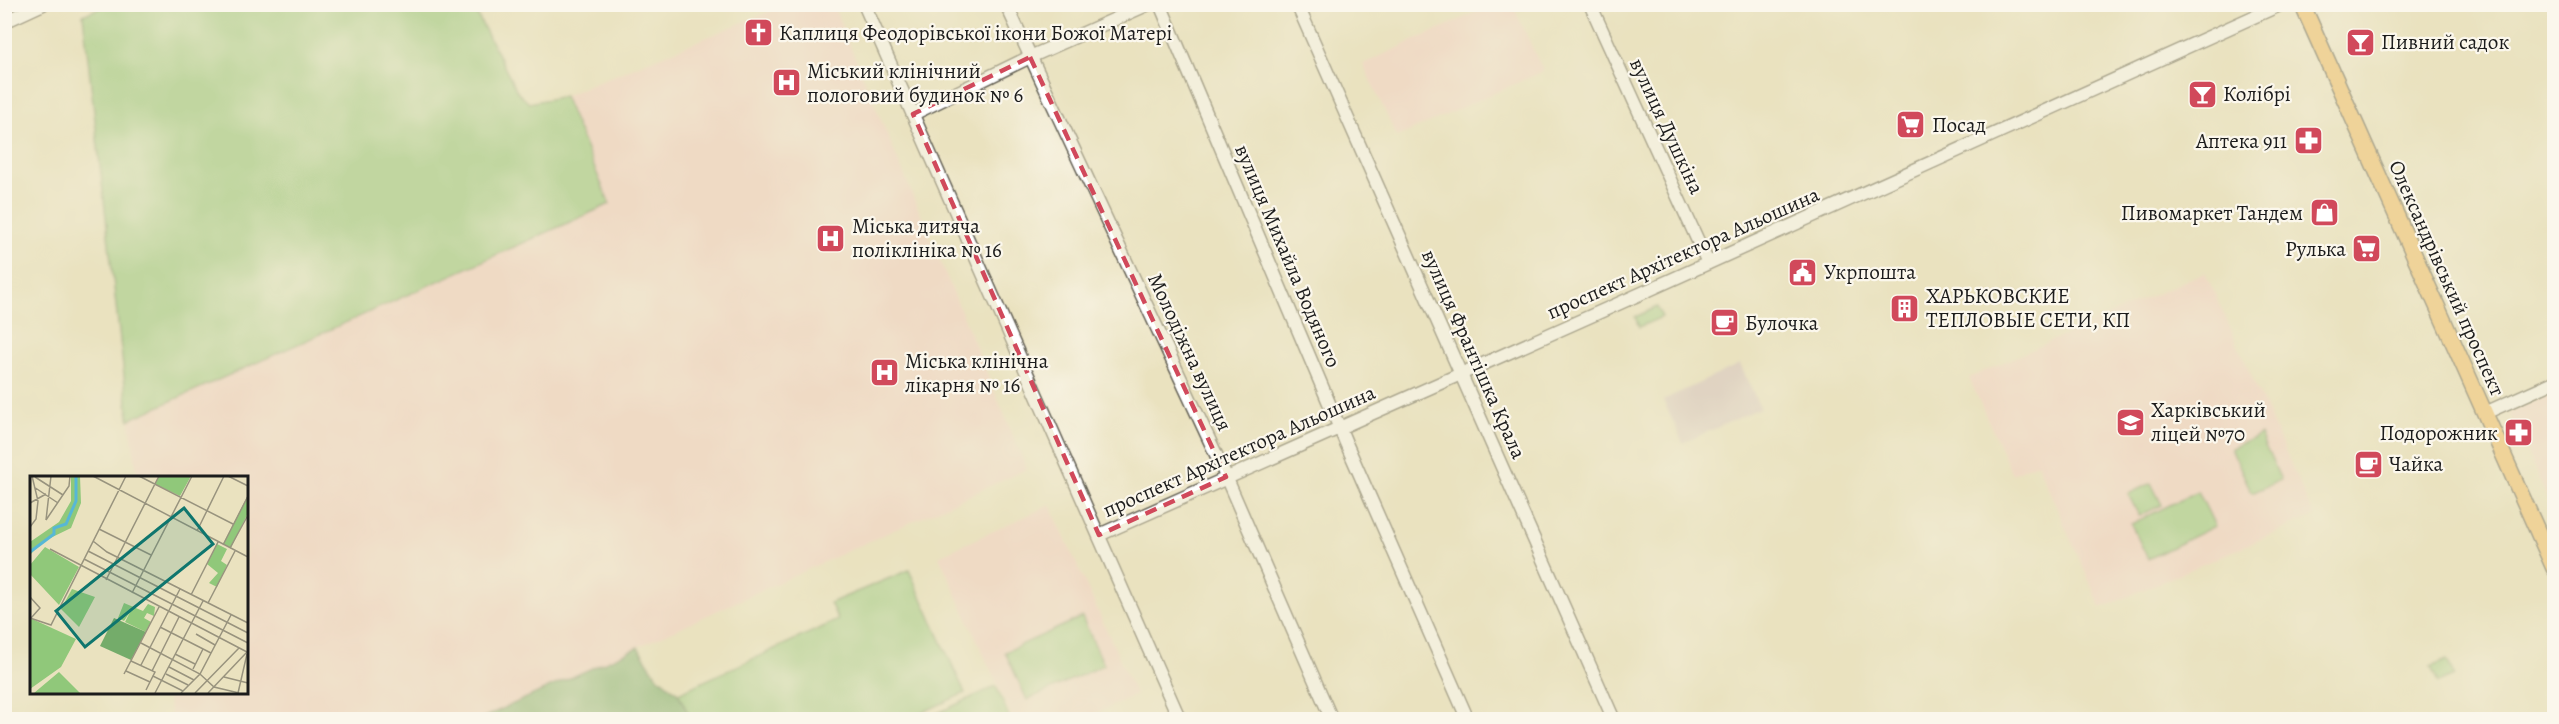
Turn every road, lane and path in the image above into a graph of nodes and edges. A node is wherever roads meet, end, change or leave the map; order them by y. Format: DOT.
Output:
graph roads {
  1 [pos="43,4"];
  2 [pos="864,4"];
  3 [pos="1006,4"];
  4 [pos="1149,4"];
  5 [pos="1160,4"];
  6 [pos="1297,4"];
  7 [pos="1590,4"];
  8 [pos="2282,4"];
  9 [pos="2302,4"];
  10 [pos="4,22"];
  11 [pos="1030,57"];
  12 [pos="913,114"];
  13 [pos="1708,263"];
  14 [pos="1462,373"];
  15 [pos="2554,382"];
  16 [pos="2485,413"];
  17 [pos="1341,427"];
  18 [pos="1226,477"];
  19 [pos="1099,535"];
  20 [pos="2554,568"];
  21 [pos="1180,720"];
  22 [pos="1332,720"];
  23 [pos="1468,720"];
  24 [pos="1614,720"];
  1 -- 10 [label="street"];
  2 -- 12 [label="street"];
  3 -- 11 [label="street, Молодіжна вулиця"];
  4 -- 11 [label="street"];
  5 -- 17 [label="street, вулиця Михайла Водяного"];
  6 -- 14 [label="street, вулиця Франтішка Крала"];
  7 -- 13 [label="street, вулиця Душкіна"];
  8 -- 13 [label="street, проспект Архітектора Альошина"];
  9 -- 16 [label="main road, Олександрівський проспект"];
  11 -- 12 [label="street"];
  11 -- 18 [label="street, Молодіжна вулиця"];
  12 -- 19 [label="street"];
  13 -- 14 [label="street, проспект Архітектора Альошина"];
  14 -- 17 [label="street, проспект Архітектора Альошина"];
  14 -- 24 [label="street, вулиця Франтішка Крала"];
  15 -- 16 [label="street"];
  16 -- 20 [label="main road, Олександрівський проспект"];
  17 -- 18 [label="street, проспект Архітектора Альошина"];
  17 -- 23 [label="street, вулиця Михайла Водяного"];
  18 -- 19 [label="street, проспект Архітектора Альошина"];
  18 -- 22 [label="street, Молодіжна вулиця"];
  19 -- 21 [label="street"];
}
